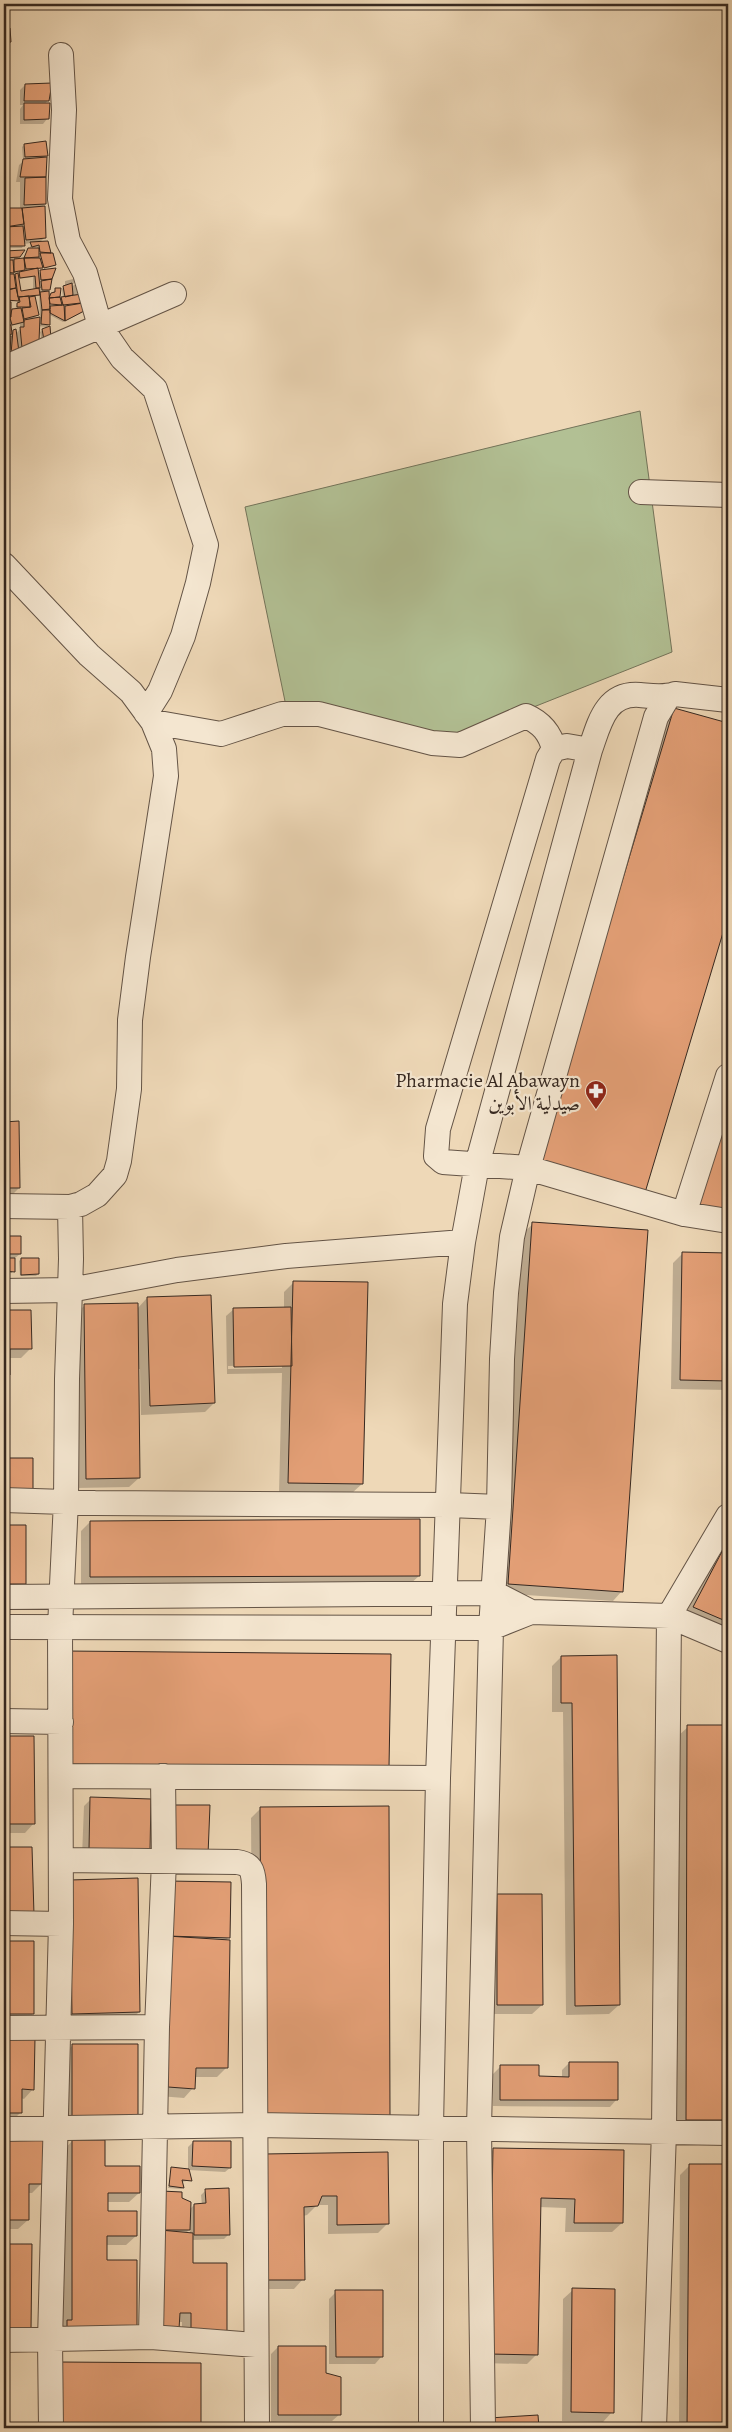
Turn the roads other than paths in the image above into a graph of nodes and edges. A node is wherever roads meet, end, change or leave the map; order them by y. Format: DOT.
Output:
graph roads {
  1 [pos="61,55"];
  2 [pos="174,294"];
  3 [pos="100,326"];
  4 [pos="4,368"];
  5 [pos="642,492"];
  6 [pos="728,495"];
  7 [pos="4,565"];
  8 [pos="668,697"];
  9 [pos="728,700"];
  10 [pos="149,717"];
  11 [pos="554,749"];
  12 [pos="590,750"];
  13 [pos="728,1076"];
  14 [pos="477,1165"];
  15 [pos="528,1168"];
  16 [pos="4,1206"];
  17 [pos="70,1207"];
  18 [pos="684,1214"];
  19 [pos="728,1221"];
  20 [pos="463,1242"];
  21 [pos="70,1290"];
  22 [pos="4,1291"];
  23 [pos="4,1500"];
  24 [pos="66,1501"];
  25 [pos="449,1505"];
  26 [pos="499,1507"];
  27 [pos="728,1516"];
  28 [pos="446,1593"];
  29 [pos="494,1593"];
  30 [pos="4,1597"];
  31 [pos="63,1597"];
  32 [pos="531,1612"];
  33 [pos="670,1616"];
  34 [pos="4,1627"];
  35 [pos="60,1627"];
  36 [pos="445,1628"];
  37 [pos="491,1628"];
  38 [pos="728,1641"];
  39 [pos="4,1721"];
  40 [pos="61,1722"];
  41 [pos="61,1776"];
  42 [pos="163,1776"];
  43 [pos="438,1778"];
  44 [pos="61,1860"];
  45 [pos="164,1861"];
  46 [pos="4,1923"];
  47 [pos="61,1924"];
  48 [pos="158,2027"];
  49 [pos="4,2028"];
  50 [pos="59,2028"];
  51 [pos="257,2125"];
  52 [pos="431,2127"];
  53 [pos="155,2128"];
  54 [pos="479,2128"];
  55 [pos="4,2129"];
  56 [pos="56,2129"];
  57 [pos="664,2132"];
  58 [pos="728,2133"];
  59 [pos="151,2337"];
  60 [pos="4,2340"];
  61 [pos="50,2340"];
  62 [pos="256,2345"];
  63 [pos="51,2428"];
  64 [pos="257,2428"];
  65 [pos="432,2428"];
  66 [pos="483,2428"];
  67 [pos="654,2428"];
  1 -- 3 [label="street"];
  2 -- 3 [label="street"];
  3 -- 4 [label="street"];
  3 -- 10 [label="street"];
  5 -- 6 [label="street"];
  7 -- 10 [label="street"];
  8 -- 9 [label="street"];
  8 -- 12 [label="street"];
  8 -- 15 [label="street"];
  10 -- 11 [label="street"];
  10 -- 17 [label="street"];
  11 -- 12 [label="street"];
  11 -- 14 [label="street"];
  12 -- 14 [label="street"];
  13 -- 18 [label="street"];
  14 -- 15 [label="street"];
  14 -- 20 [label="street"];
  15 -- 18 [label="street"];
  15 -- 26 [label="street"];
  16 -- 17 [label="street"];
  17 -- 21 [label="street"];
  18 -- 19 [label="street"];
  20 -- 21 [label="street"];
  20 -- 25 [label="street"];
  21 -- 22 [label="street"];
  21 -- 24 [label="street"];
  23 -- 24 [label="street"];
  24 -- 25 [label="street"];
  24 -- 31 [label="street"];
  25 -- 26 [label="street"];
  25 -- 28 [label="street"];
  26 -- 29 [label="street"];
  27 -- 33 [label="street"];
  28 -- 29 [label="street"];
  28 -- 31 [label="street"];
  28 -- 36 [label="street"];
  29 -- 32 [label="street"];
  29 -- 37 [label="street"];
  30 -- 31 [label="street"];
  31 -- 35 [label="street"];
  32 -- 33 [label="street"];
  32 -- 37 [label="street"];
  33 -- 38 [label="street"];
  33 -- 57 [label="street"];
  34 -- 35 [label="street"];
  35 -- 36 [label="street"];
  35 -- 40 [label="street"];
  36 -- 37 [label="street"];
  36 -- 43 [label="street"];
  37 -- 54 [label="street"];
  39 -- 40 [label="street"];
  40 -- 41 [label="street"];
  41 -- 42 [label="street"];
  41 -- 44 [label="street"];
  42 -- 43 [label="street"];
  42 -- 45 [label="street"];
  43 -- 52 [label="street"];
  44 -- 45 [label="street"];
  44 -- 47 [label="street"];
  45 -- 48 [label="street"];
  45 -- 51 [label="street"];
  46 -- 47 [label="street"];
  47 -- 50 [label="street"];
  48 -- 50 [label="street"];
  48 -- 53 [label="street"];
  49 -- 50 [label="street"];
  50 -- 56 [label="street"];
  51 -- 52 [label="street"];
  51 -- 53 [label="street"];
  51 -- 62 [label="street"];
  52 -- 54 [label="street"];
  52 -- 65 [label="street"];
  53 -- 56 [label="street"];
  53 -- 59 [label="street"];
  54 -- 57 [label="street"];
  54 -- 66 [label="street"];
  55 -- 56 [label="street"];
  56 -- 61 [label="street"];
  57 -- 58 [label="street"];
  57 -- 67 [label="street"];
  59 -- 61 [label="street"];
  59 -- 62 [label="street"];
  60 -- 61 [label="street"];
  61 -- 63 [label="street"];
  62 -- 64 [label="street"];
}
